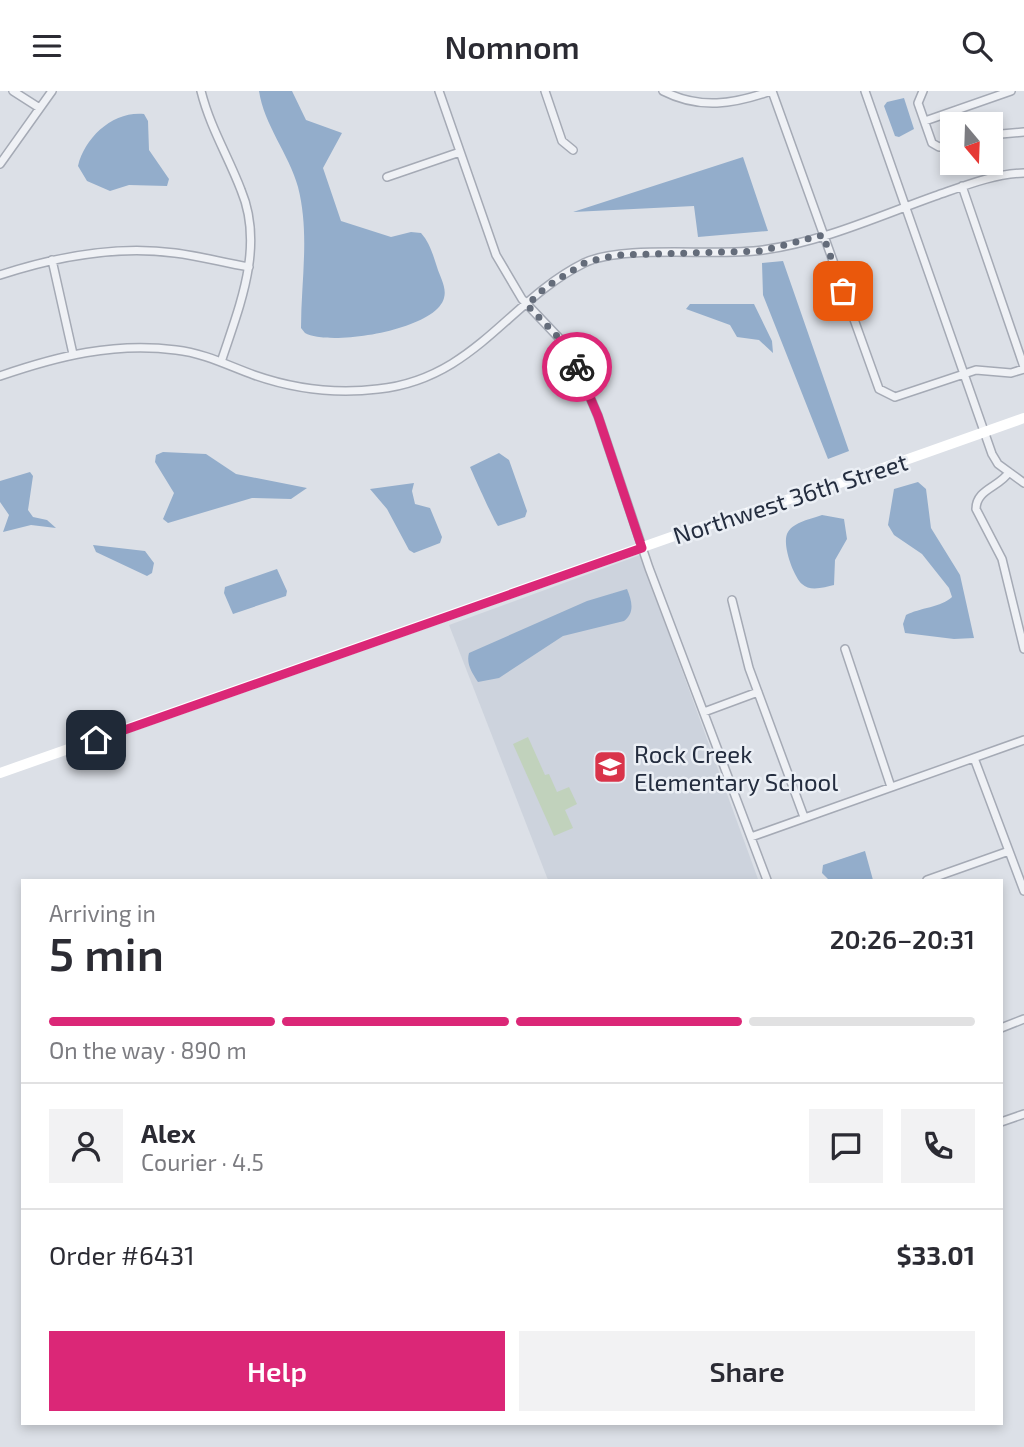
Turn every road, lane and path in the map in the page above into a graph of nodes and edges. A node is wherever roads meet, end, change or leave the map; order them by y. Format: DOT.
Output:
graph roads {
  1 [pos="12,91"];
  2 [pos="52,91"];
  3 [pos="201,91"];
  4 [pos="439,91"];
  5 [pos="545,91"];
  6 [pos="663,91"];
  7 [pos="772,91"];
  8 [pos="865,91"];
  9 [pos="923,91"];
  10 [pos="1011,91"];
  11 [pos="38,107"];
  12 [pos="925,121"];
  13 [pos="1024,132"];
  14 [pos="1003,134"];
  15 [pos="940,147"];
  16 [pos="573,150"];
  17 [pos="460,152"];
  18 [pos="0,164"];
  19 [pos="1024,173"];
  20 [pos="387,177"];
  21 [pos="962,186"];
  22 [pos="906,206"];
  23 [pos="823,235"];
  24 [pos="52,260"];
  25 [pos="249,267"];
  26 [pos="0,275"];
  27 [pos="527,305"];
  28 [pos="73,354"];
  29 [pos="221,362"];
  30 [pos="1024,368"];
  31 [pos="965,373"];
  32 [pos="0,376"];
  33 [pos="1024,418"];
  34 [pos="985,432"];
  35 [pos="1009,472"];
  36 [pos="1024,483"];
  37 [pos="642,548"];
  38 [pos="732,600"];
  39 [pos="1022,635"];
  40 [pos="845,649"];
  41 [pos="1024,649"];
  42 [pos="758,692"];
  43 [pos="704,712"];
  44 [pos="1024,740"];
  45 [pos="974,758"];
  46 [pos="0,773"];
  47 [pos="891,787"];
  48 [pos="804,817"];
  49 [pos="751,837"];
  50 [pos="1009,851"];
  51 [pos="766,879"];
  52 [pos="930,879"];
  53 [pos="1024,891"];
  54 [pos="1024,1019"];
  55 [pos="1003,1027"];
  56 [pos="1024,1114"];
  57 [pos="1003,1121"];
  1 -- 11 [label="street"];
  2 -- 11 [label="street"];
  3 -- 25 [label="street"];
  4 -- 17 [label="street"];
  5 -- 16 [label="street"];
  6 -- 7 [label="street"];
  7 -- 23 [label="street"];
  8 -- 22 [label="street"];
  9 -- 12 [label="street"];
  10 -- 12 [label="street"];
  11 -- 18 [label="street"];
  12 -- 15 [label="street"];
  13 -- 14 [label="street"];
  17 -- 20 [label="street"];
  17 -- 27 [label="street"];
  19 -- 21 [label="street"];
  21 -- 22 [label="street"];
  21 -- 30 [label="street"];
  22 -- 23 [label="street"];
  22 -- 31 [label="street"];
  23 -- 27 [label="street"];
  23 -- 31 [label="street"];
  24 -- 25 [label="street"];
  24 -- 26 [label="street"];
  24 -- 28 [label="street"];
  25 -- 29 [label="street"];
  27 -- 29 [label="street"];
  27 -- 37 [label="street"];
  28 -- 29 [label="street"];
  28 -- 32 [label="street"];
  30 -- 31 [label="street"];
  31 -- 34 [label="street"];
  33 -- 34 [label="main road, Northwest 36th Street"];
  34 -- 35 [label="street"];
  34 -- 37 [label="main road, Northwest 36th Street"];
  35 -- 36 [label="street"];
  35 -- 39 [label="street"];
  37 -- 43 [label="street"];
  37 -- 46 [label="main road, Northwest 36th Street"];
  38 -- 42 [label="street"];
  39 -- 41 [label="street"];
  40 -- 47 [label="street"];
  42 -- 43 [label="street"];
  42 -- 48 [label="street"];
  43 -- 49 [label="street"];
  44 -- 45 [label="street"];
  45 -- 47 [label="street"];
  45 -- 50 [label="street"];
  47 -- 48 [label="street"];
  48 -- 49 [label="street"];
  49 -- 51 [label="street"];
  50 -- 52 [label="street"];
  50 -- 53 [label="street"];
  54 -- 55 [label="street"];
  56 -- 57 [label="street"];
}
